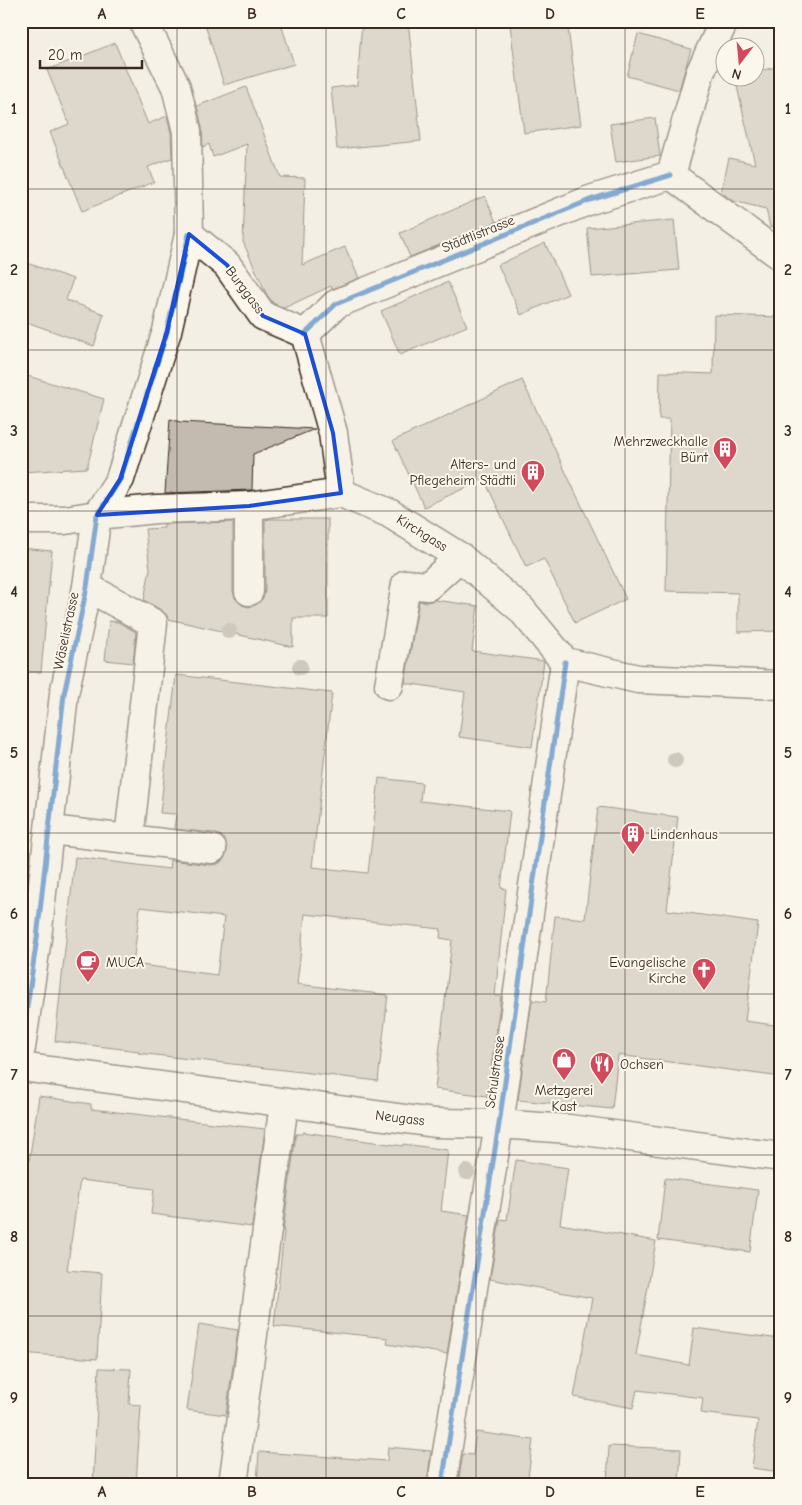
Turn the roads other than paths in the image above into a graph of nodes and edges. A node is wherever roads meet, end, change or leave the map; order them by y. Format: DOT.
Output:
graph roads {
  1 [pos="143,21"];
  2 [pos="724,21"];
  3 [pos="672,176"];
  4 [pos="189,234"];
  5 [pos="781,256"];
  6 [pos="305,334"];
  7 [pos="340,493"];
  8 [pos="248,506"];
  9 [pos="97,515"];
  10 [pos="21,520"];
  11 [pos="460,557"];
  12 [pos="87,587"];
  13 [pos="249,591"];
  14 [pos="565,662"];
  15 [pos="389,685"];
  16 [pos="781,685"];
  17 [pos="50,830"];
  18 [pos="129,839"];
  19 [pos="212,849"];
  20 [pos="29,937"];
  21 [pos="21,1048"];
  22 [pos="21,1066"];
  23 [pos="284,1103"];
  24 [pos="499,1124"];
  25 [pos="781,1157"];
  26 [pos="233,1484"];
  27 [pos="442,1484"];
  1 -- 4 [label="street"];
  2 -- 3 [label="street"];
  3 -- 5 [label="street"];
  3 -- 6 [label="street, Städtlistrasse"];
  4 -- 6 [label="street, Burggass"];
  4 -- 9 [label="street, Wäselistrasse"];
  6 -- 7 [label="street"];
  7 -- 8 [label="street"];
  7 -- 11 [label="street, Kirchgass"];
  8 -- 9 [label="street"];
  8 -- 13 [label="street"];
  9 -- 10 [label="street"];
  9 -- 12 [label="street, Wäselistrasse"];
  11 -- 14 [label="street, Kirchgass"];
  11 -- 15 [label="street"];
  12 -- 17 [label="street, Wäselistrasse"];
  12 -- 18 [label="street"];
  14 -- 16 [label="street"];
  14 -- 24 [label="street, Schulstrasse"];
  17 -- 18 [label="street"];
  17 -- 20 [label="street, Wäselistrasse"];
  18 -- 19 [label="street"];
  20 -- 21 [label="street, Wäselistrasse"];
  22 -- 23 [label="street, Neugass"];
  23 -- 24 [label="street, Neugass"];
  23 -- 26 [label="street"];
  24 -- 25 [label="street, Neugass"];
  24 -- 27 [label="street, Schulstrasse"];
}
